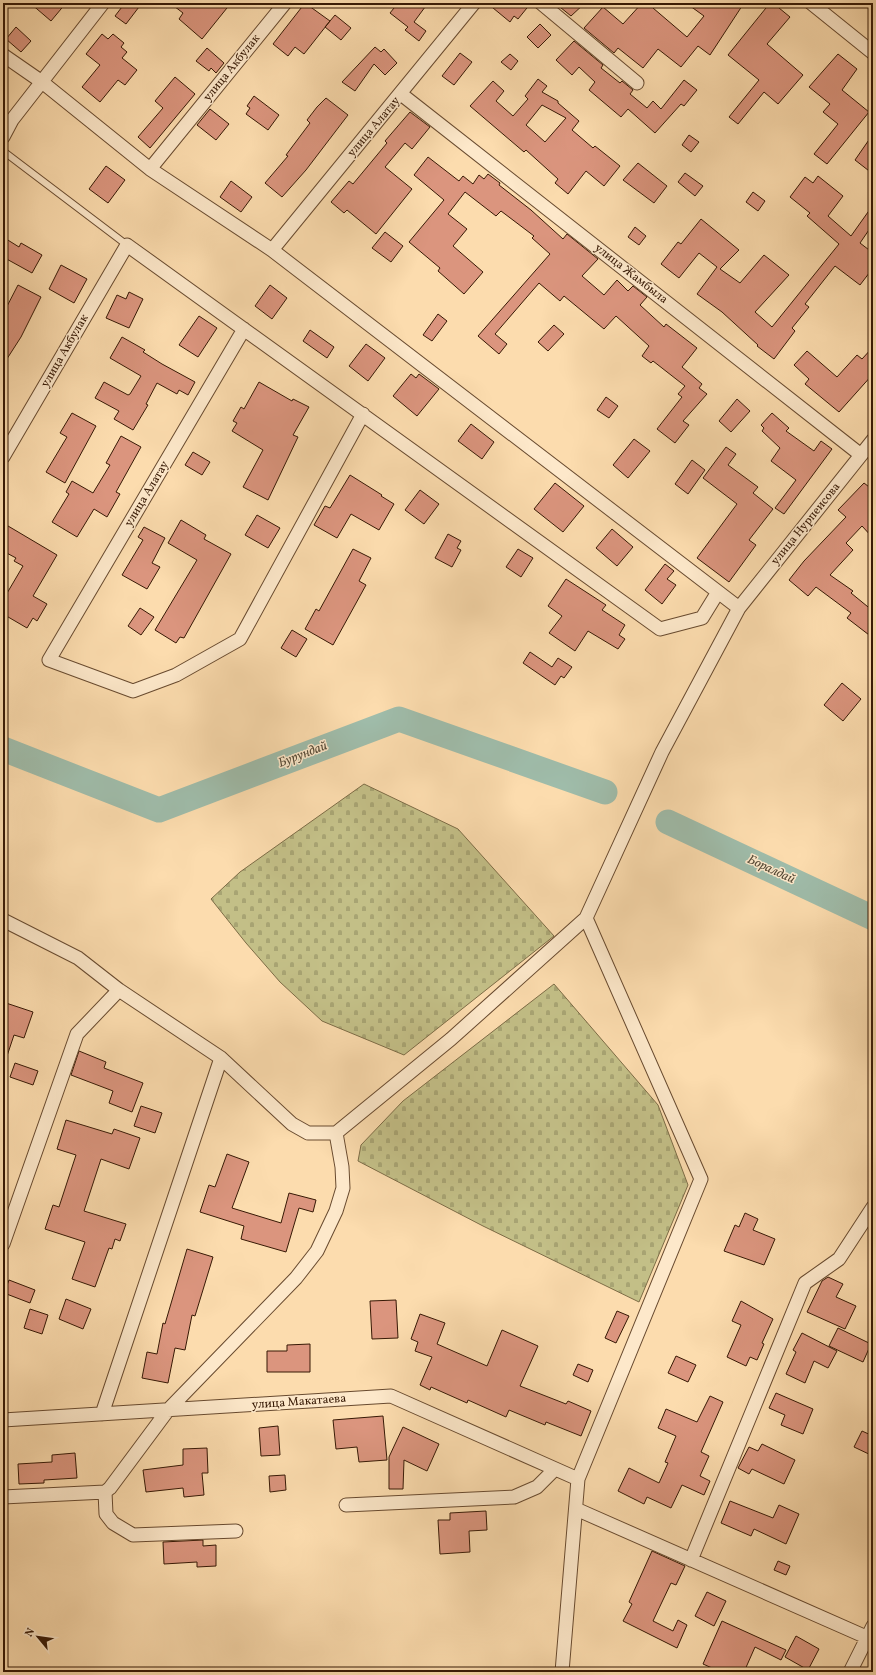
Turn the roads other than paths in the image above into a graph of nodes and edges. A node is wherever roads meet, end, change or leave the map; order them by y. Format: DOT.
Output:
graph roads {
  1 [pos="103,3"];
  2 [pos="284,3"];
  3 [pos="474,3"];
  4 [pos="541,3"];
  5 [pos="811,3"];
  6 [pos="873,53"];
  7 [pos="3,56"];
  8 [pos="42,82"];
  9 [pos="637,82"];
  10 [pos="401,94"];
  11 [pos="3,137"];
  12 [pos="3,151"];
  13 [pos="150,169"];
  14 [pos="128,245"];
  15 [pos="272,250"];
  16 [pos="244,329"];
  17 [pos="363,414"];
  18 [pos="873,440"];
  19 [pos="861,454"];
  20 [pos="3,457"];
  21 [pos="718,592"];
  22 [pos="739,608"];
  23 [pos="586,918"];
  24 [pos="3,920"];
  25 [pos="119,990"];
  26 [pos="221,1058"];
  27 [pos="336,1132"];
  28 [pos="873,1207"];
  29 [pos="3,1244"];
  30 [pos="168,1410"];
  31 [pos="102,1414"];
  32 [pos="3,1420"];
  33 [pos="555,1469"];
  34 [pos="578,1479"];
  35 [pos="106,1492"];
  36 [pos="3,1497"];
  37 [pos="346,1505"];
  38 [pos="576,1509"];
  39 [pos="236,1531"];
  40 [pos="691,1560"];
  41 [pos="871,1635"];
  42 [pos="562,1672"];
  43 [pos="850,1672"];
  1 -- 8 [label="street"];
  2 -- 13 [label="street, улица Акбулак"];
  3 -- 10 [label="street, улица Алатау"];
  4 -- 9 [label="street"];
  5 -- 6 [label="street"];
  7 -- 8 [label="street"];
  8 -- 11 [label="street"];
  8 -- 13 [label="street"];
  10 -- 15 [label="street, улица Алатау"];
  10 -- 19 [label="street, улица Жамбыла"];
  12 -- 14 [label="lane"];
  13 -- 15 [label="street"];
  14 -- 16 [label="street"];
  14 -- 20 [label="street, улица Акбулак"];
  15 -- 21 [label="street"];
  16 -- 17 [label="street"];
  16 -- 17 [label="street, улица Алатау"];
  17 -- 21 [label="street"];
  18 -- 19 [label="street, улица Нурпеисова"];
  19 -- 22 [label="street, улица Нурпеисова"];
  21 -- 22 [label="street"];
  22 -- 23 [label="street, улица Нурпеисова"];
  23 -- 27 [label="street"];
  23 -- 34 [label="street"];
  24 -- 25 [label="street"];
  25 -- 26 [label="street"];
  25 -- 29 [label="street"];
  26 -- 27 [label="street"];
  26 -- 31 [label="street"];
  27 -- 30 [label="street"];
  28 -- 40 [label="street"];
  30 -- 31 [label="street, улица Макатаева"];
  30 -- 33 [label="street, улица Макатаева"];
  30 -- 35 [label="street"];
  31 -- 32 [label="street, улица Макатаева"];
  33 -- 34 [label="street, улица Макатаева"];
  33 -- 37 [label="street"];
  34 -- 38 [label="street"];
  35 -- 36 [label="street"];
  35 -- 39 [label="street"];
  38 -- 40 [label="street"];
  38 -- 42 [label="street"];
  40 -- 41 [label="street"];
  41 -- 43 [label="street"];
}
